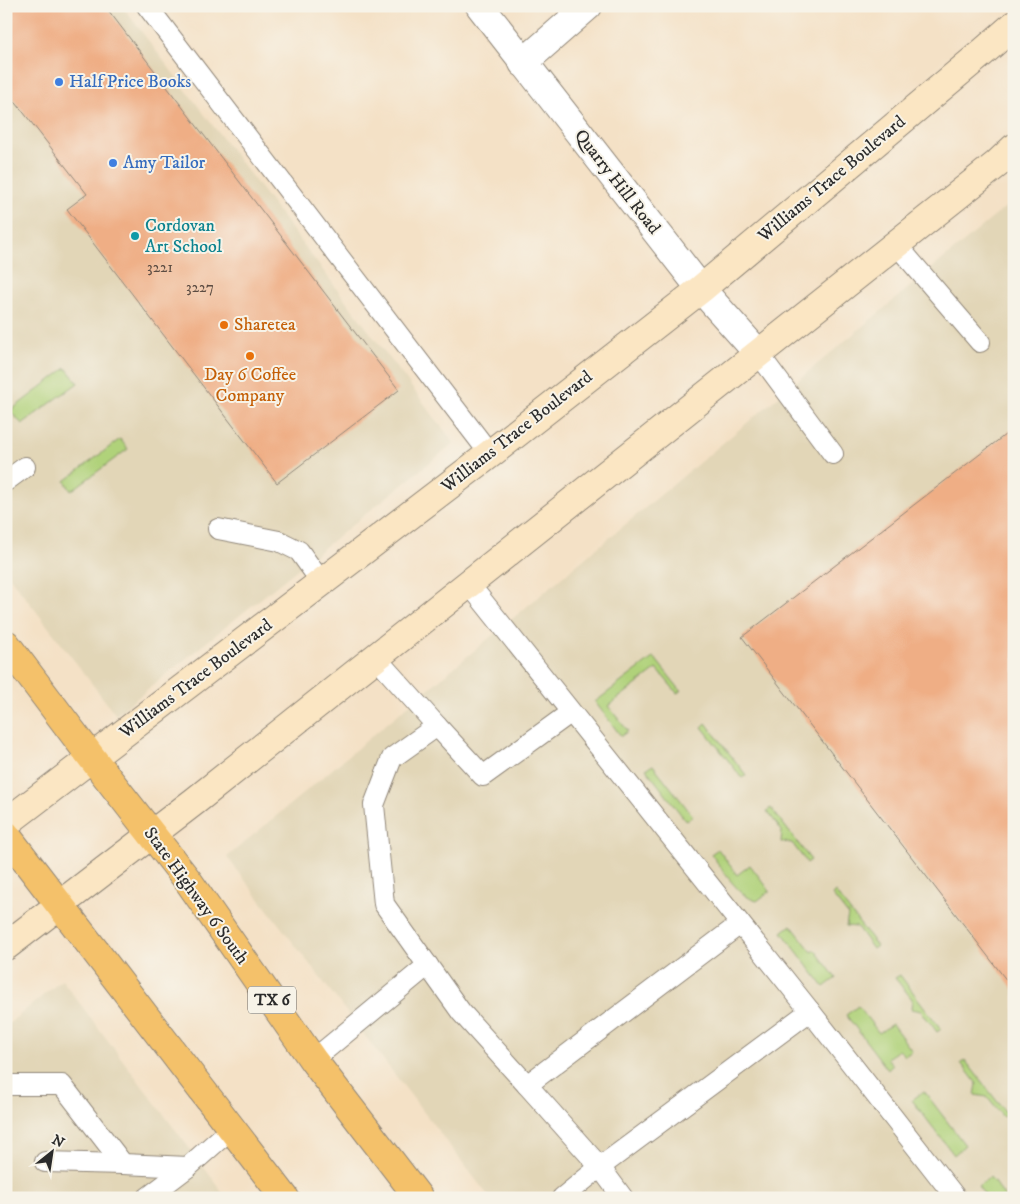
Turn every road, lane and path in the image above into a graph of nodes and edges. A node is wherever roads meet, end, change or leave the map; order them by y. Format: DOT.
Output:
graph roads {
  1 [pos="147,6"];
  2 [pos="480,6"];
  3 [pos="588,6"];
  4 [pos="1014,25"];
  5 [pos="524,62"];
  6 [pos="1014,148"];
  7 [pos="896,244"];
  8 [pos="701,289"];
  9 [pos="980,342"];
  10 [pos="758,353"];
  11 [pos="490,454"];
  12 [pos="833,454"];
  13 [pos="25,467"];
  14 [pos="6,481"];
  15 [pos="218,530"];
  16 [pos="322,583"];
  17 [pos="468,584"];
  18 [pos="6,644"];
  19 [pos="376,658"];
  20 [pos="570,712"];
  21 [pos="437,726"];
  22 [pos="92,758"];
  23 [pos="6,823"];
  24 [pos="6,835"];
  25 [pos="151,835"];
  26 [pos="60,905"];
  27 [pos="740,924"];
  28 [pos="6,946"];
  29 [pos="428,965"];
  30 [pos="810,1011"];
  31 [pos="313,1060"];
  32 [pos="6,1085"];
  33 [pos="527,1085"];
  34 [pos="232,1128"];
  35 [pos="45,1162"];
  36 [pos="122,1164"];
  37 [pos="188,1167"];
  38 [pos="600,1167"];
  39 [pos="147,1198"];
  40 [pos="285,1198"];
  41 [pos="419,1198"];
  42 [pos="562,1198"];
  43 [pos="623,1198"];
  44 [pos="956,1198"];
  1 -- 11 [label="lane"];
  2 -- 5 [label="street, Quarry Hill Road"];
  3 -- 5 [label="street"];
  4 -- 8 [label="main road, Williams Trace Boulevard"];
  5 -- 8 [label="street, Quarry Hill Road"];
  6 -- 7 [label="main road"];
  7 -- 9 [label="lane"];
  7 -- 10 [label="main road"];
  8 -- 10 [label="street, Quarry Hill Road"];
  8 -- 11 [label="main road, Williams Trace Boulevard"];
  10 -- 12 [label="lane"];
  10 -- 17 [label="main road"];
  11 -- 16 [label="main road, Williams Trace Boulevard"];
  13 -- 14 [label="lane"];
  15 -- 16 [label="lane"];
  16 -- 22 [label="main road, Williams Trace Boulevard"];
  17 -- 19 [label="main road"];
  17 -- 20 [label="lane"];
  18 -- 22 [label="main road, State Highway 6 South / TX 6"];
  19 -- 21 [label="lane"];
  19 -- 25 [label="main road"];
  20 -- 21 [label="lane"];
  20 -- 27 [label="lane"];
  21 -- 29 [label="lane"];
  22 -- 23 [label="main road, Williams Trace Boulevard"];
  22 -- 25 [label="main road, State Highway 6 South / TX 6"];
  24 -- 26 [label="main road"];
  25 -- 26 [label="main road"];
  25 -- 31 [label="main road, State Highway 6 South / TX 6"];
  26 -- 28 [label="main road"];
  26 -- 34 [label="main road"];
  27 -- 30 [label="lane"];
  27 -- 33 [label="lane"];
  29 -- 31 [label="lane"];
  29 -- 33 [label="lane"];
  30 -- 38 [label="lane"];
  30 -- 44 [label="lane"];
  31 -- 41 [label="main road, State Highway 6 South / TX 6"];
  32 -- 36 [label="lane"];
  33 -- 38 [label="lane"];
  34 -- 37 [label="lane"];
  34 -- 40 [label="main road"];
  35 -- 36 [label="lane"];
  36 -- 37 [label="lane"];
  37 -- 39 [label="lane"];
  38 -- 42 [label="lane"];
  38 -- 43 [label="lane"];
}
